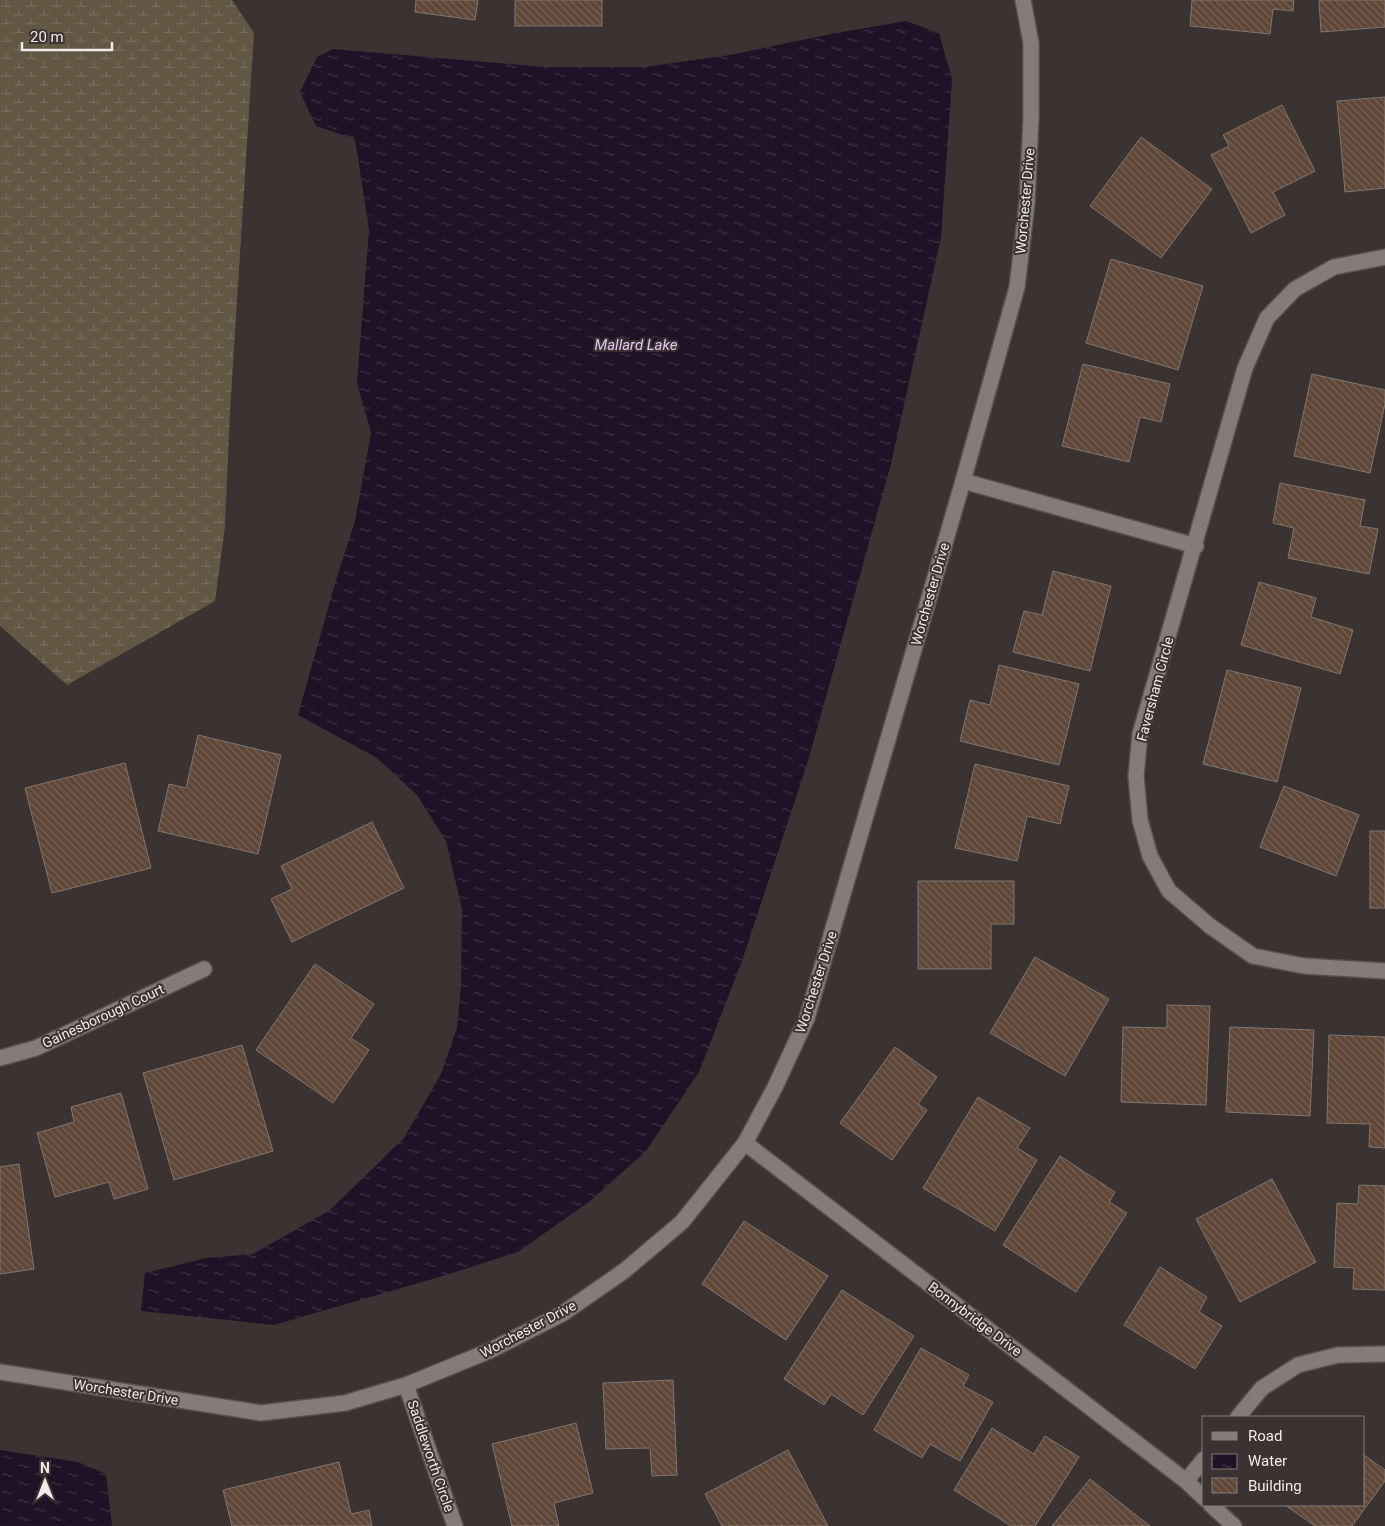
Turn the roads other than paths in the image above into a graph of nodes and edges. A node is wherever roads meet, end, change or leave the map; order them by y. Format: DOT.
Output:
graph roads {
  1 [pos="1023,0"];
  2 [pos="1385,257"];
  3 [pos="963,481"];
  4 [pos="1196,546"];
  5 [pos="204,969"];
  6 [pos="1385,971"];
  7 [pos="0,1058"];
  8 [pos="745,1143"];
  9 [pos="1385,1354"];
  10 [pos="0,1372"];
  11 [pos="406,1385"];
  12 [pos="1239,1416"];
  13 [pos="1202,1461"];
  14 [pos="1186,1481"];
  15 [pos="1202,1496"];
  16 [pos="1212,1506"];
  17 [pos="455,1526"];
  18 [pos="1234,1526"];
  1 -- 3 [label="street, Worchester Drive"];
  2 -- 4 [label="street, Faversham Circle"];
  3 -- 4 [label="street"];
  3 -- 8 [label="street, Worchester Drive"];
  4 -- 6 [label="street, Faversham Circle"];
  5 -- 7 [label="street, Gainesborough Court"];
  8 -- 11 [label="street, Worchester Drive"];
  8 -- 14 [label="street, Bonnybridge Drive"];
  9 -- 12 [label="street"];
  10 -- 11 [label="street, Worchester Drive"];
  11 -- 17 [label="street, Saddleworth Circle"];
  13 -- 14 [label="street"];
  14 -- 15 [label="street, Bonnybridge Drive"];
  16 -- 18 [label="street"];
}
